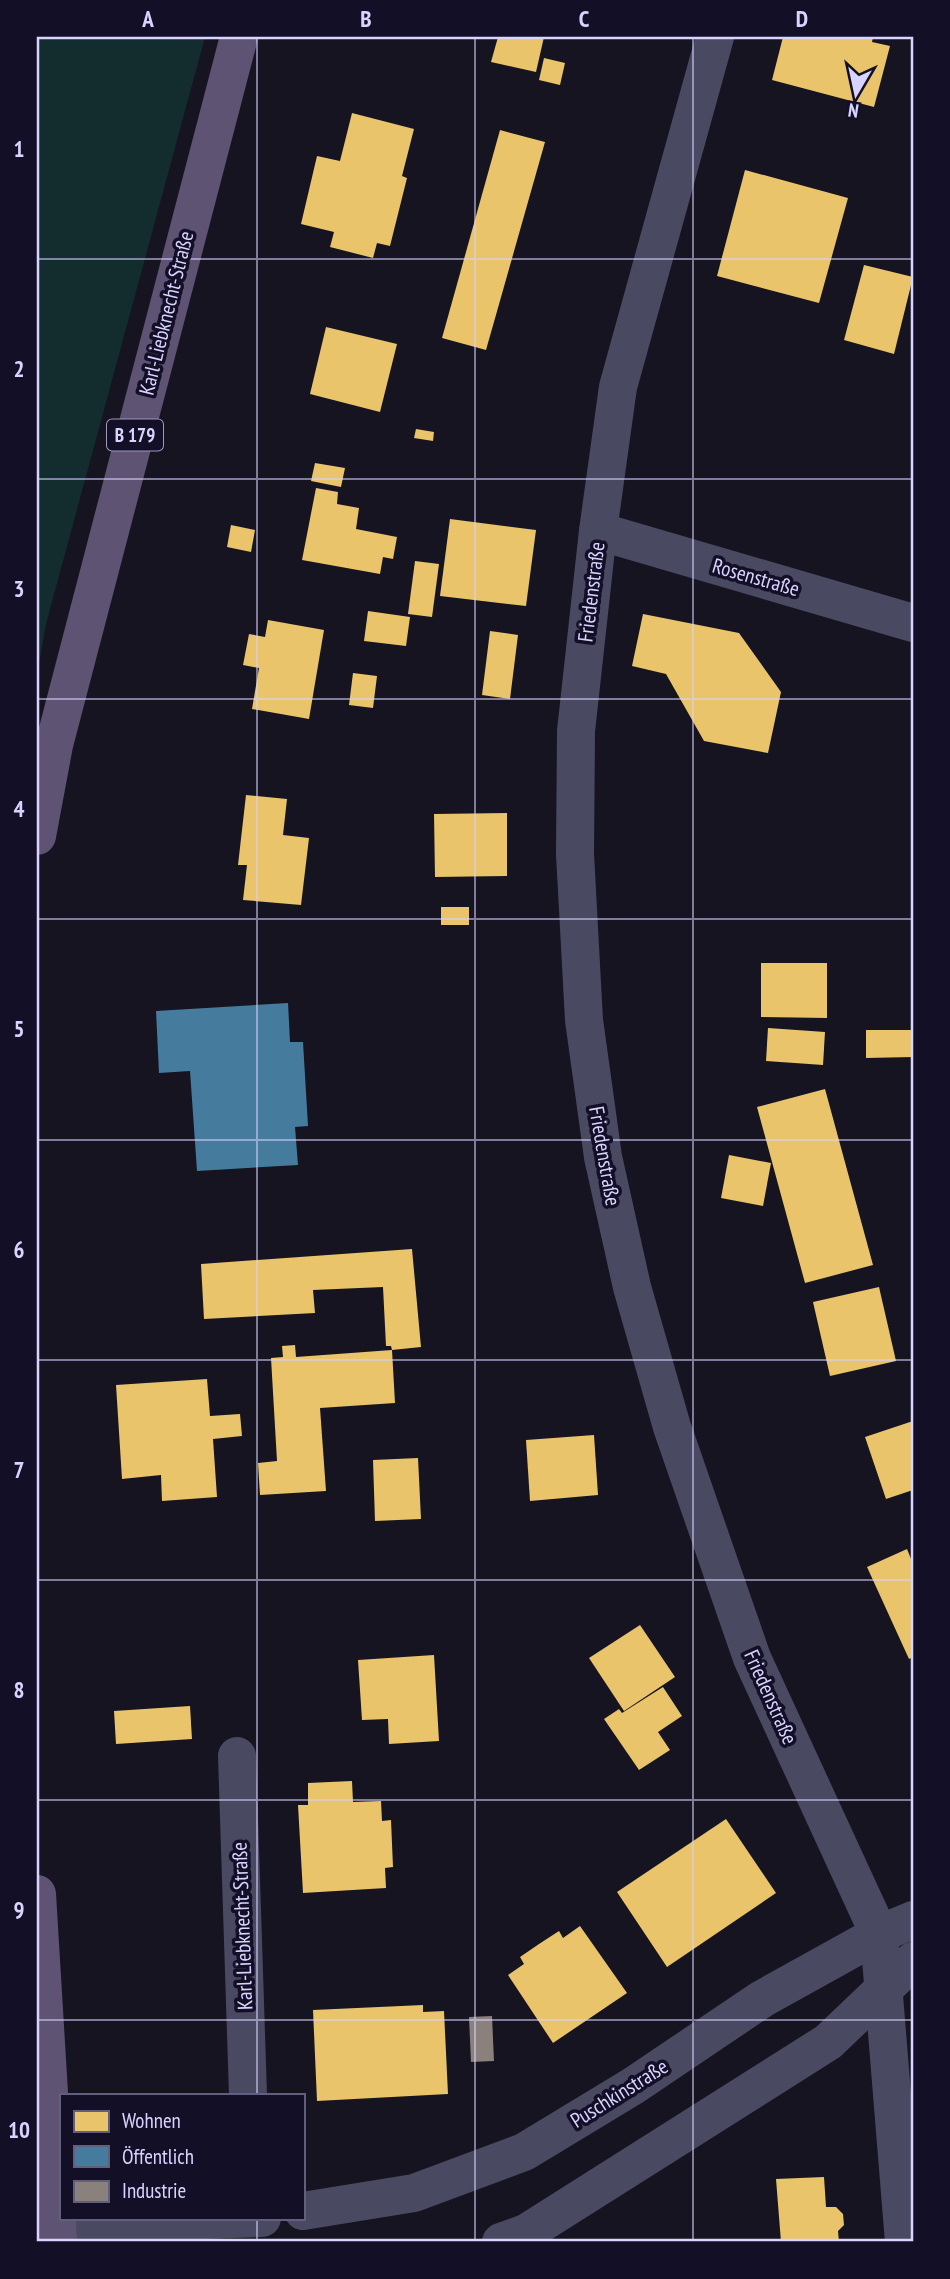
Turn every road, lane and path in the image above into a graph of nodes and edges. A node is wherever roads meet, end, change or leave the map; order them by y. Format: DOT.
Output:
graph roads {
  1 [pos="239,37"];
  2 [pos="715,37"];
  3 [pos="598,531"];
  4 [pos="913,624"];
  5 [pos="37,836"];
  6 [pos="237,1756"];
  7 [pos="37,1894"];
  8 [pos="896,1927"];
  9 [pos="913,1961"];
  10 [pos="883,1988"];
  11 [pos="248,2094"];
  12 [pos="304,2211"];
  13 [pos="255,2224"];
  14 [pos="58,2234"];
  15 [pos="501,2242"];
  16 [pos="904,2242"];
  1 -- 5 [label="main road, Karl-Liebknecht-Straße / B 179"];
  2 -- 3 [label="street, Friedenstraße"];
  3 -- 4 [label="street, Rosenstraße"];
  3 -- 8 [label="street, Friedenstraße"];
  6 -- 11 [label="street, Karl-Liebknecht-Straße"];
  7 -- 14 [label="main road"];
  8 -- 10 [label="street, Friedenstraße"];
  8 -- 12 [label="street, Puschkinstraße"];
  9 -- 10 [label="street"];
  10 -- 15 [label="street"];
  10 -- 16 [label="street, Friedenstraße"];
  13 -- 14 [label="street"];
}
